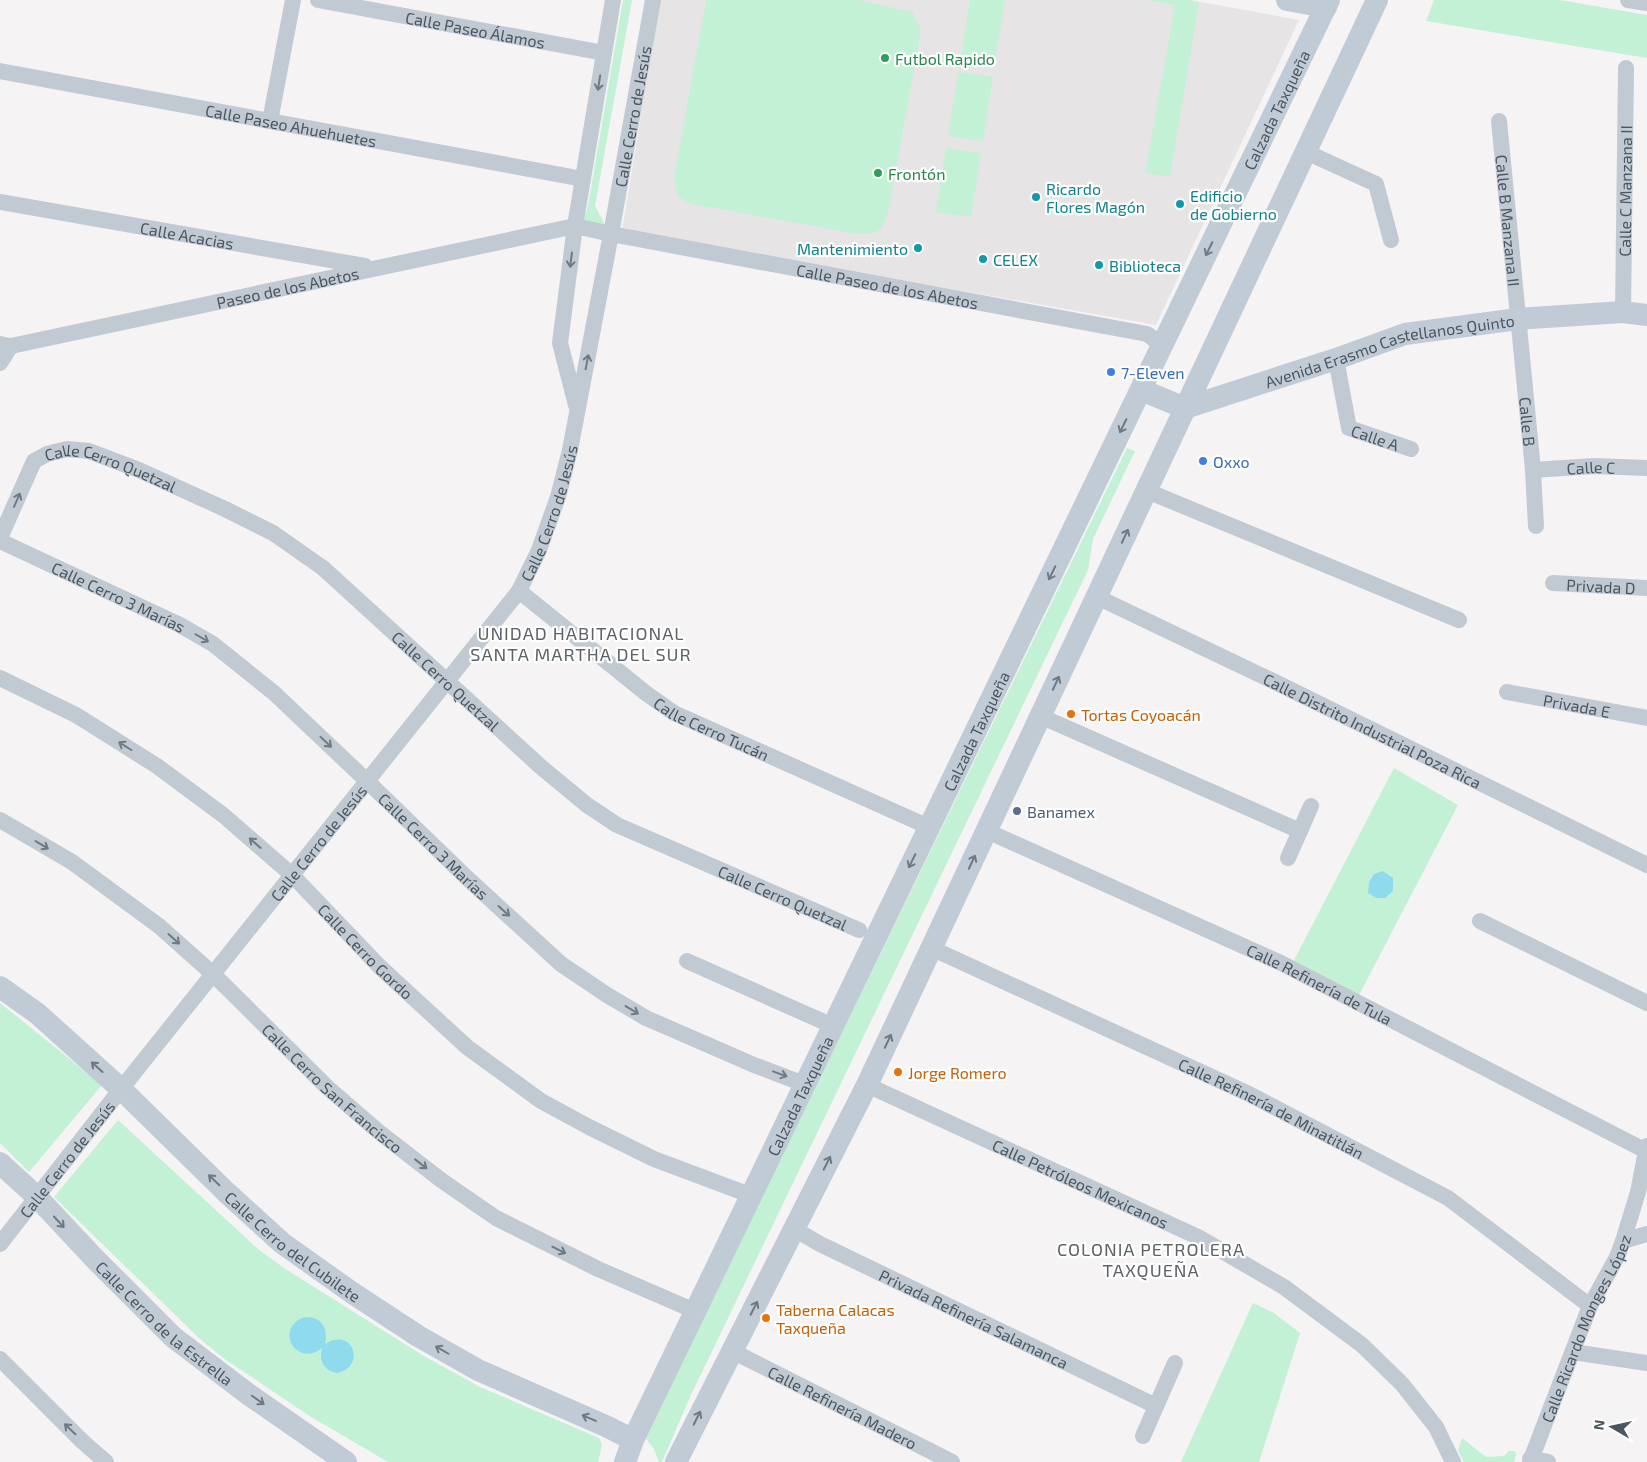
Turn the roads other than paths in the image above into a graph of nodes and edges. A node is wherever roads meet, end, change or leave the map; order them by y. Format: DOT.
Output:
graph roads {
  1 [pos="293,0"];
  2 [pos="318,0"];
  3 [pos="613,0"];
  4 [pos="653,0"];
  5 [pos="1288,0"];
  6 [pos="1377,0"];
  7 [pos="1628,0"];
  8 [pos="1328,3"];
  9 [pos="1647,4"];
  10 [pos="604,53"];
  11 [pos="1626,68"];
  12 [pos="0,71"];
  13 [pos="270,121"];
  14 [pos="1500,121"];
  15 [pos="1306,152"];
  16 [pos="583,179"];
  17 [pos="0,202"];
  18 [pos="575,226"];
  19 [pos="611,234"];
  20 [pos="1390,240"];
  21 [pos="374,268"];
  22 [pos="1623,312"];
  23 [pos="1647,315"];
  24 [pos="1518,319"];
  25 [pos="6,345"];
  26 [pos="1162,345"];
  27 [pos="1336,359"];
  28 [pos="0,362"];
  29 [pos="1140,390"];
  30 [pos="1185,408"];
  31 [pos="577,410"];
  32 [pos="1411,449"];
  33 [pos="1647,468"];
  34 [pos="1533,470"];
  35 [pos="1147,491"];
  36 [pos="1536,526"];
  37 [pos="0,540"];
  38 [pos="1553,583"];
  39 [pos="1647,588"];
  40 [pos="518,591"];
  41 [pos="1097,597"];
  42 [pos="1459,620"];
  43 [pos="0,678"];
  44 [pos="446,681"];
  45 [pos="1507,692"];
  46 [pos="1040,716"];
  47 [pos="1647,718"];
  48 [pos="367,780"];
  49 [pos="1311,806"];
  50 [pos="0,820"];
  51 [pos="929,827"];
  52 [pos="987,830"];
  53 [pos="1300,831"];
  54 [pos="1288,858"];
  55 [pos="1647,865"];
  56 [pos="292,875"];
  57 [pos="1480,921"];
  58 [pos="859,930"];
  59 [pos="931,948"];
  60 [pos="687,961"];
  61 [pos="212,974"];
  62 [pos="0,987"];
  63 [pos="1647,1003"];
  64 [pos="833,1026"];
  65 [pos="804,1084"];
  66 [pos="867,1085"];
  67 [pos="121,1089"];
  68 [pos="1647,1148"];
  69 [pos="0,1163"];
  70 [pos="1642,1192"];
  71 [pos="750,1195"];
  72 [pos="36,1196"];
  73 [pos="794,1228"];
  74 [pos="1647,1234"];
  75 [pos="1623,1241"];
  76 [pos="0,1244"];
  77 [pos="1590,1306"];
  78 [pos="695,1311"];
  79 [pos="732,1351"];
  80 [pos="1573,1352"];
  81 [pos="0,1359"];
  82 [pos="1175,1363"];
  83 [pos="1647,1363"];
  84 [pos="1156,1406"];
  85 [pos="1143,1436"];
  86 [pos="632,1440"];
  87 [pos="1530,1460"];
  88 [pos="343,1461"];
  89 [pos="106,1462"];
  90 [pos="625,1462"];
  91 [pos="641,1462"];
  92 [pos="676,1462"];
  93 [pos="952,1462"];
  94 [pos="1453,1462"];
  95 [pos="1548,1462"];
  1 -- 13 [label="street"];
  2 -- 10 [label="street, Calle Paseo Álamos"];
  3 -- 10 [label="street, Calle Cerro de Jesús"];
  4 -- 19 [label="street, Calle Cerro de Jesús"];
  5 -- 8 [label="main road"];
  6 -- 15 [label="main road"];
  7 -- 9 [label="street"];
  8 -- 26 [label="main road, Calzada Taxqueña, one-way"];
  10 -- 16 [label="street, Calle Cerro de Jesús, one-way"];
  11 -- 22 [label="street, Calle C Manzana II"];
  12 -- 13 [label="street, Calle Paseo Ahuehuetes"];
  13 -- 16 [label="street, Calle Paseo Ahuehuetes"];
  14 -- 24 [label="street, Calle B Manzana II"];
  15 -- 20 [label="street"];
  15 -- 30 [label="main road"];
  16 -- 18 [label="street, Calle Cerro de Jesús"];
  17 -- 21 [label="street, Calle Acacias"];
  18 -- 19 [label="street, Calle Paseo de los Abetos"];
  18 -- 21 [label="street, Paseo de los Abetos"];
  18 -- 31 [label="street, Calle Cerro de Jesús, one-way"];
  19 -- 26 [label="street, Calle Paseo de los Abetos"];
  31 -- 19 [label="street, Calle Cerro de Jesús, one-way"];
  21 -- 25 [label="street, Paseo de los Abetos"];
  22 -- 23 [label="main road, Avenida Erasmo Castellanos Quinto"];
  22 -- 24 [label="main road, Avenida Erasmo Castellanos Quinto"];
  24 -- 27 [label="main road, Avenida Erasmo Castellanos Quinto"];
  24 -- 34 [label="street, Calle B"];
  25 -- 28 [label="street"];
  26 -- 29 [label="main road, Calzada Taxqueña"];
  27 -- 30 [label="main road, Avenida Erasmo Castellanos Quinto"];
  27 -- 32 [label="street, Calle A"];
  29 -- 30 [label="main road"];
  29 -- 51 [label="main road, Calzada Taxqueña, one-way"];
  30 -- 35 [label="main road"];
  31 -- 40 [label="street, Calle Cerro de Jesús"];
  33 -- 34 [label="street, Calle C"];
  34 -- 36 [label="street, Calle B"];
  41 -- 35 [label="main road, one-way"];
  35 -- 42 [label="street"];
  37 -- 44 [label="street, Calle Cerro Quetzal, one-way"];
  37 -- 48 [label="street, Calle Cerro 3 Marías, one-way"];
  38 -- 39 [label="street, Privada D"];
  40 -- 44 [label="street, Calle Cerro de Jesús"];
  40 -- 51 [label="street, Calle Cerro Tucán"];
  46 -- 41 [label="main road, one-way"];
  41 -- 55 [label="street, Calle Distrito Industrial Poza Rica"];
  56 -- 43 [label="street, Calle Cerro Gordo, one-way"];
  44 -- 48 [label="street, Calle Cerro de Jesús"];
  44 -- 58 [label="street, Calle Cerro Quetzal"];
  45 -- 47 [label="street, Privada E"];
  46 -- 52 [label="main road"];
  46 -- 53 [label="street"];
  48 -- 56 [label="street, Calle Cerro de Jesús"];
  48 -- 65 [label="street, Calle Cerro 3 Marías, one-way"];
  49 -- 53 [label="street"];
  50 -- 61 [label="street, Calle Cerro San Francisco, one-way"];
  51 -- 64 [label="main road, Calzada Taxqueña, one-way"];
  59 -- 52 [label="main road, one-way"];
  52 -- 68 [label="street, Calle Refinería de Tula"];
  53 -- 54 [label="street"];
  56 -- 61 [label="street, Calle Cerro de Jesús"];
  56 -- 71 [label="street, Calle Cerro Gordo"];
  57 -- 63 [label="street"];
  66 -- 59 [label="main road, one-way"];
  59 -- 77 [label="street, Calle Refinería de Minatitlán"];
  60 -- 64 [label="street"];
  61 -- 67 [label="street, Calle Cerro de Jesús"];
  61 -- 78 [label="street, Calle Cerro San Francisco, one-way"];
  67 -- 62 [label="main road, Calle Cerro del Cubilete, one-way"];
  64 -- 65 [label="main road, Calzada Taxqueña"];
  65 -- 71 [label="main road, Calzada Taxqueña"];
  73 -- 66 [label="main road, one-way"];
  66 -- 94 [label="street, Calle Petróleos Mexicanos"];
  67 -- 72 [label="street, Calle Cerro de Jesús"];
  86 -- 67 [label="main road, Calle Cerro del Cubilete, one-way"];
  68 -- 70 [label="street, Calle Ricardo Monges López"];
  69 -- 72 [label="main road, Calle Cerro de la Estrella"];
  70 -- 75 [label="street, Calle Ricardo Monges López"];
  71 -- 78 [label="main road, Calzada Taxqueña"];
  72 -- 76 [label="street, Calle Cerro de Jesús"];
  72 -- 88 [label="main road, Calle Cerro de la Estrella, one-way"];
  79 -- 73 [label="main road, one-way"];
  73 -- 84 [label="street, Privada Refinería Salamanca"];
  74 -- 75 [label="street"];
  75 -- 77 [label="street, Calle Ricardo Monges López"];
  77 -- 80 [label="street, Calle Ricardo Monges López"];
  78 -- 86 [label="main road, Calzada Taxqueña"];
  92 -- 79 [label="main road, one-way"];
  79 -- 93 [label="street, Calle Refinería Madero"];
  80 -- 83 [label="street"];
  80 -- 87 [label="street, Calle Ricardo Monges López"];
  89 -- 81 [label="street, one-way"];
  82 -- 84 [label="street"];
  84 -- 85 [label="street"];
  86 -- 90 [label="main road, Calzada Taxqueña"];
  86 -- 91 [label="main road"];
  87 -- 95 [label="street"];
}
